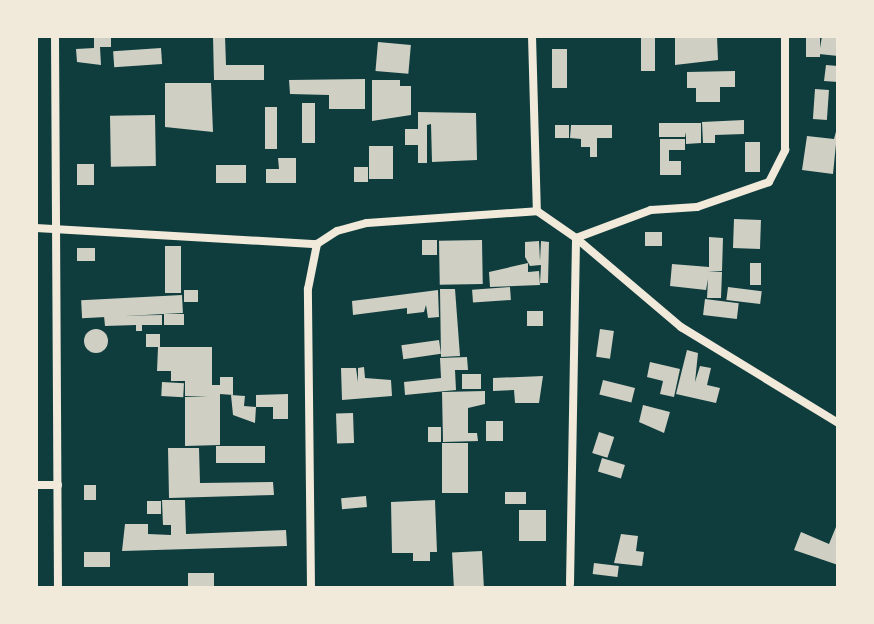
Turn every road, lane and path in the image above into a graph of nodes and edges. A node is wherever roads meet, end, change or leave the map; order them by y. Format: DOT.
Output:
graph roads {
  1 [pos="55,36"];
  2 [pos="532,36"];
  3 [pos="785,36"];
  4 [pos="537,211"];
  5 [pos="36,228"];
  6 [pos="58,229"];
  7 [pos="576,238"];
  8 [pos="317,244"];
  9 [pos="838,423"];
  10 [pos="36,485"];
  11 [pos="58,485"];
  12 [pos="570,584"];
  13 [pos="58,588"];
  14 [pos="311,588"];
  1 -- 6 [label="street"];
  2 -- 4 [label="street"];
  3 -- 7 [label="street"];
  4 -- 7 [label="street"];
  4 -- 8 [label="street"];
  5 -- 6 [label="street"];
  6 -- 8 [label="street"];
  6 -- 11 [label="street"];
  7 -- 9 [label="street"];
  7 -- 12 [label="street"];
  8 -- 14 [label="street"];
  10 -- 11 [label="street"];
  11 -- 13 [label="street"];
}
